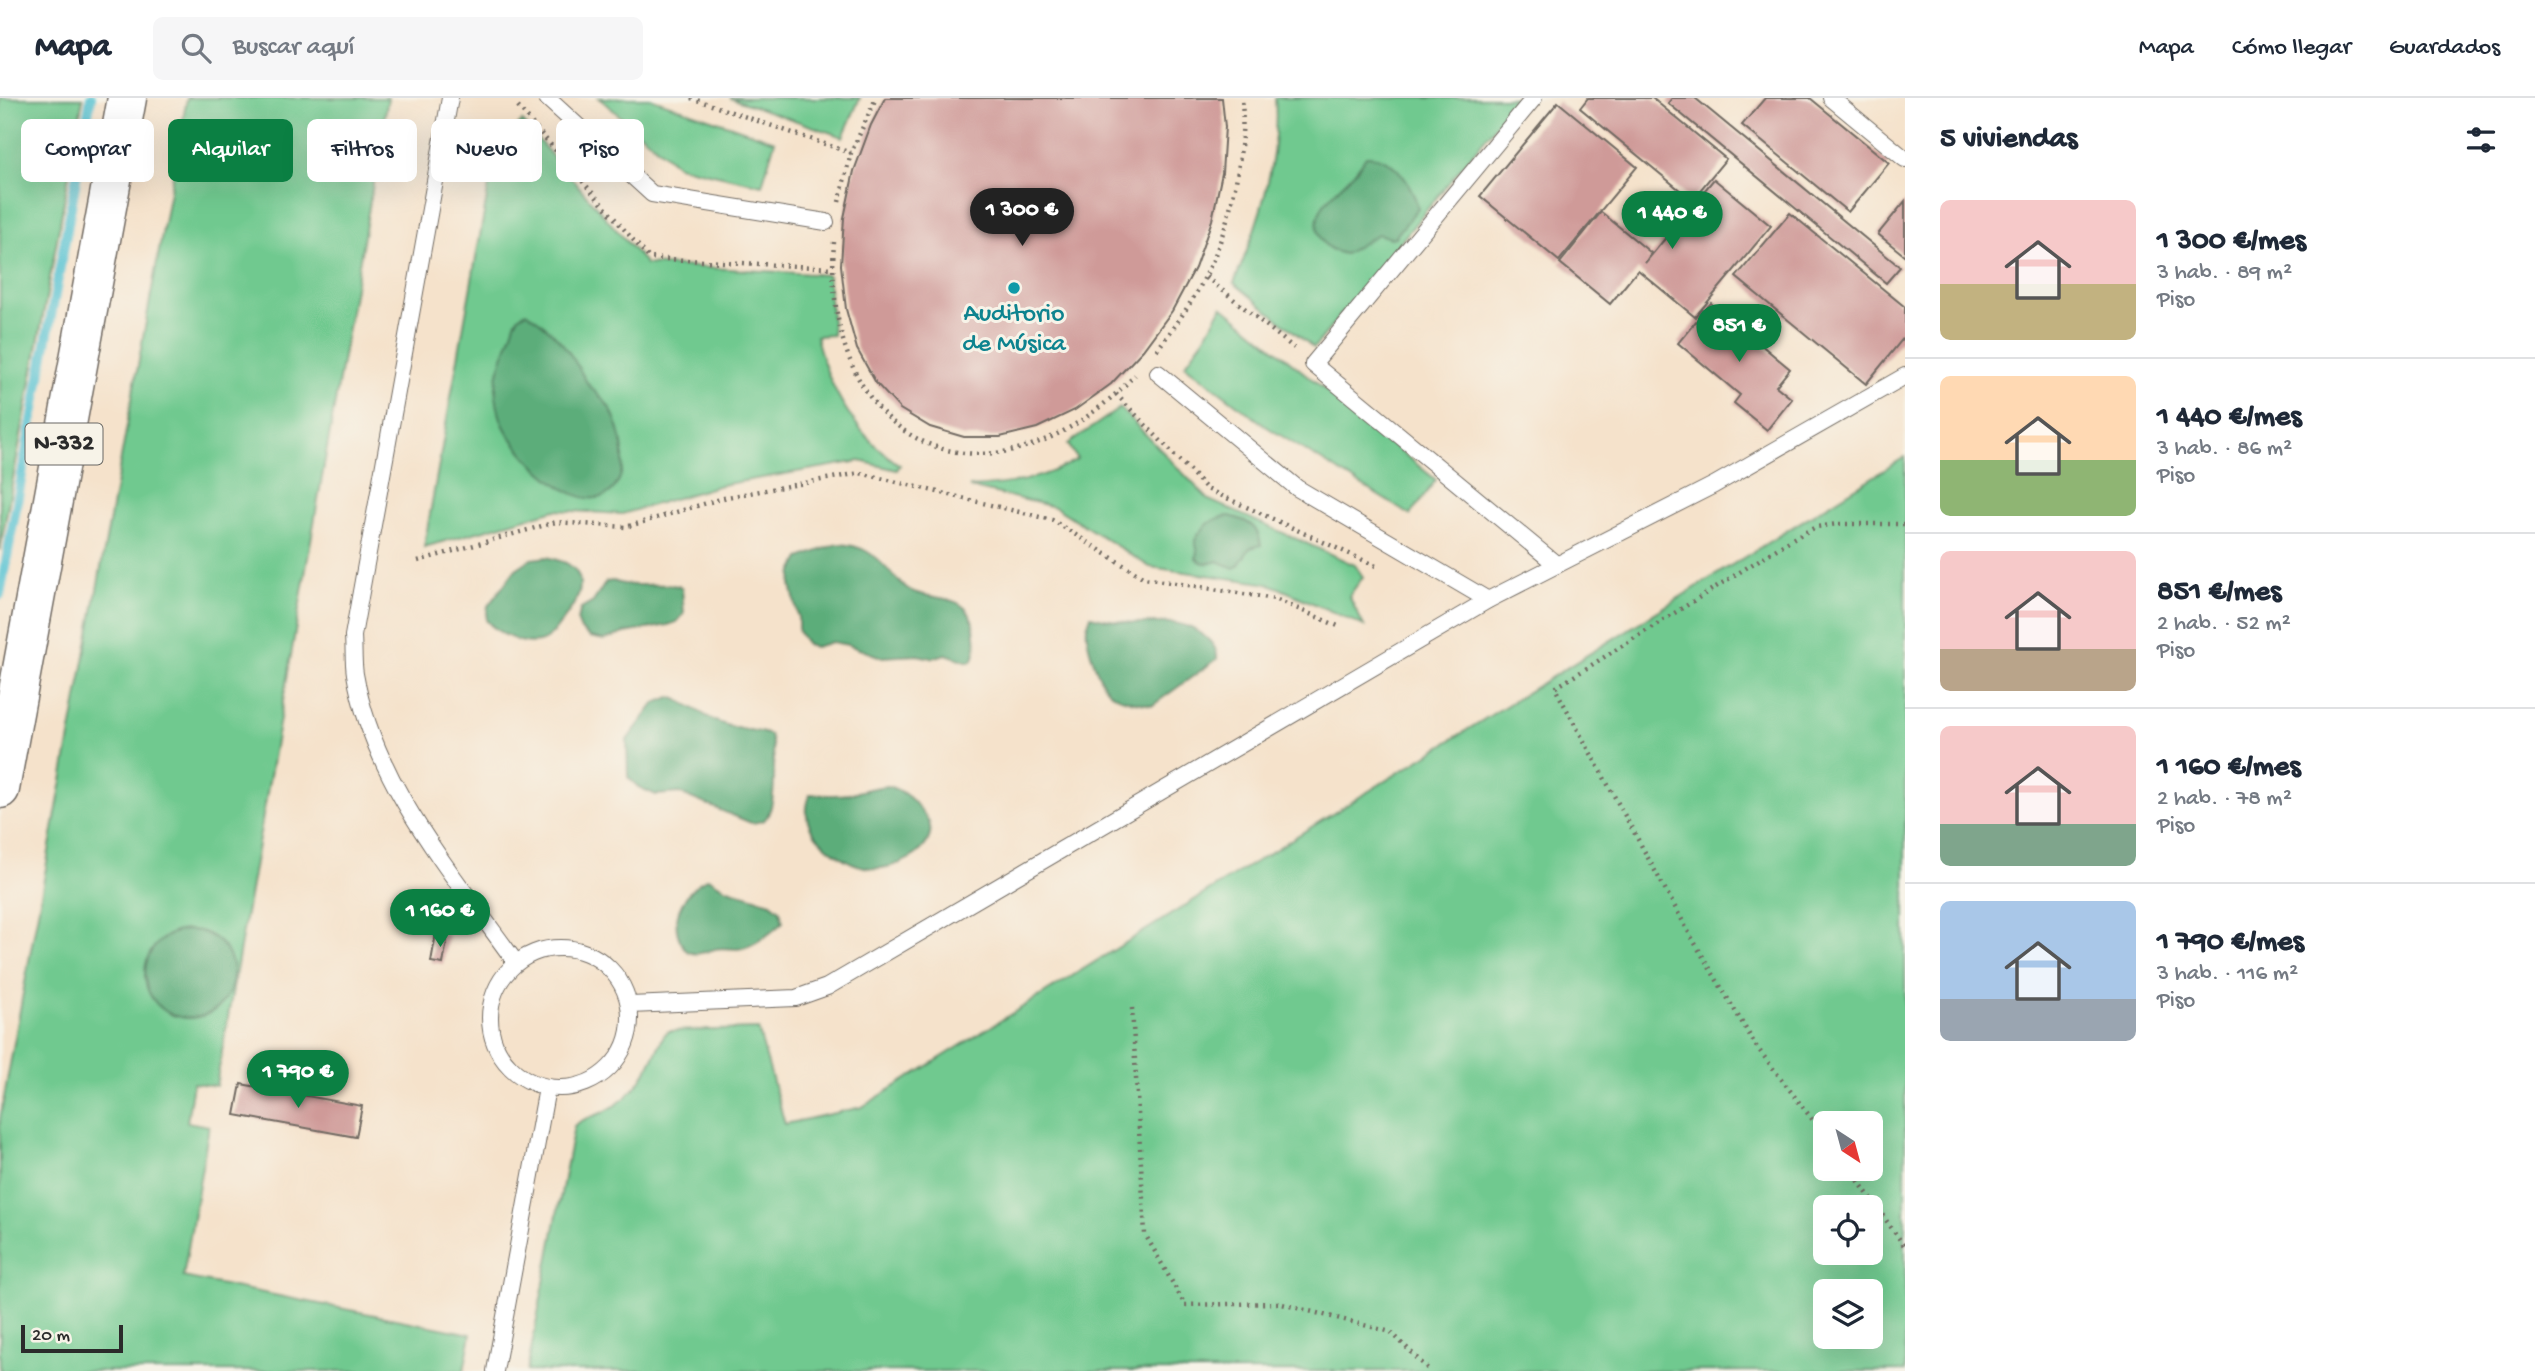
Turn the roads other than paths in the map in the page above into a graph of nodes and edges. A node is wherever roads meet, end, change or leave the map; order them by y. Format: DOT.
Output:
graph roads {
  1 [pos="127,98"];
  2 [pos="450,98"];
  3 [pos="547,98"];
  4 [pos="1534,98"];
  5 [pos="1831,98"];
  6 [pos="1905,159"];
  7 [pos="830,226"];
  8 [pos="1155,366"];
  9 [pos="1905,376"];
  10 [pos="1557,565"];
  11 [pos="1488,600"];
  12 [pos="0,789"];
  13 [pos="516,963"];
  14 [pos="630,1005"];
  15 [pos="547,1088"];
  16 [pos="495,1371"];
  1 -- 12 [label="highway, N-332"];
  2 -- 13 [label="lane"];
  3 -- 7 [label="lane"];
  4 -- 10 [label="lane"];
  5 -- 6 [label="lane"];
  8 -- 11 [label="lane"];
  9 -- 10 [label="lane"];
  10 -- 11 [label="lane"];
  11 -- 14 [label="lane"];
  13 -- 14 [label="lane"];
  13 -- 15 [label="lane"];
  14 -- 15 [label="lane"];
  15 -- 16 [label="lane"];
}
